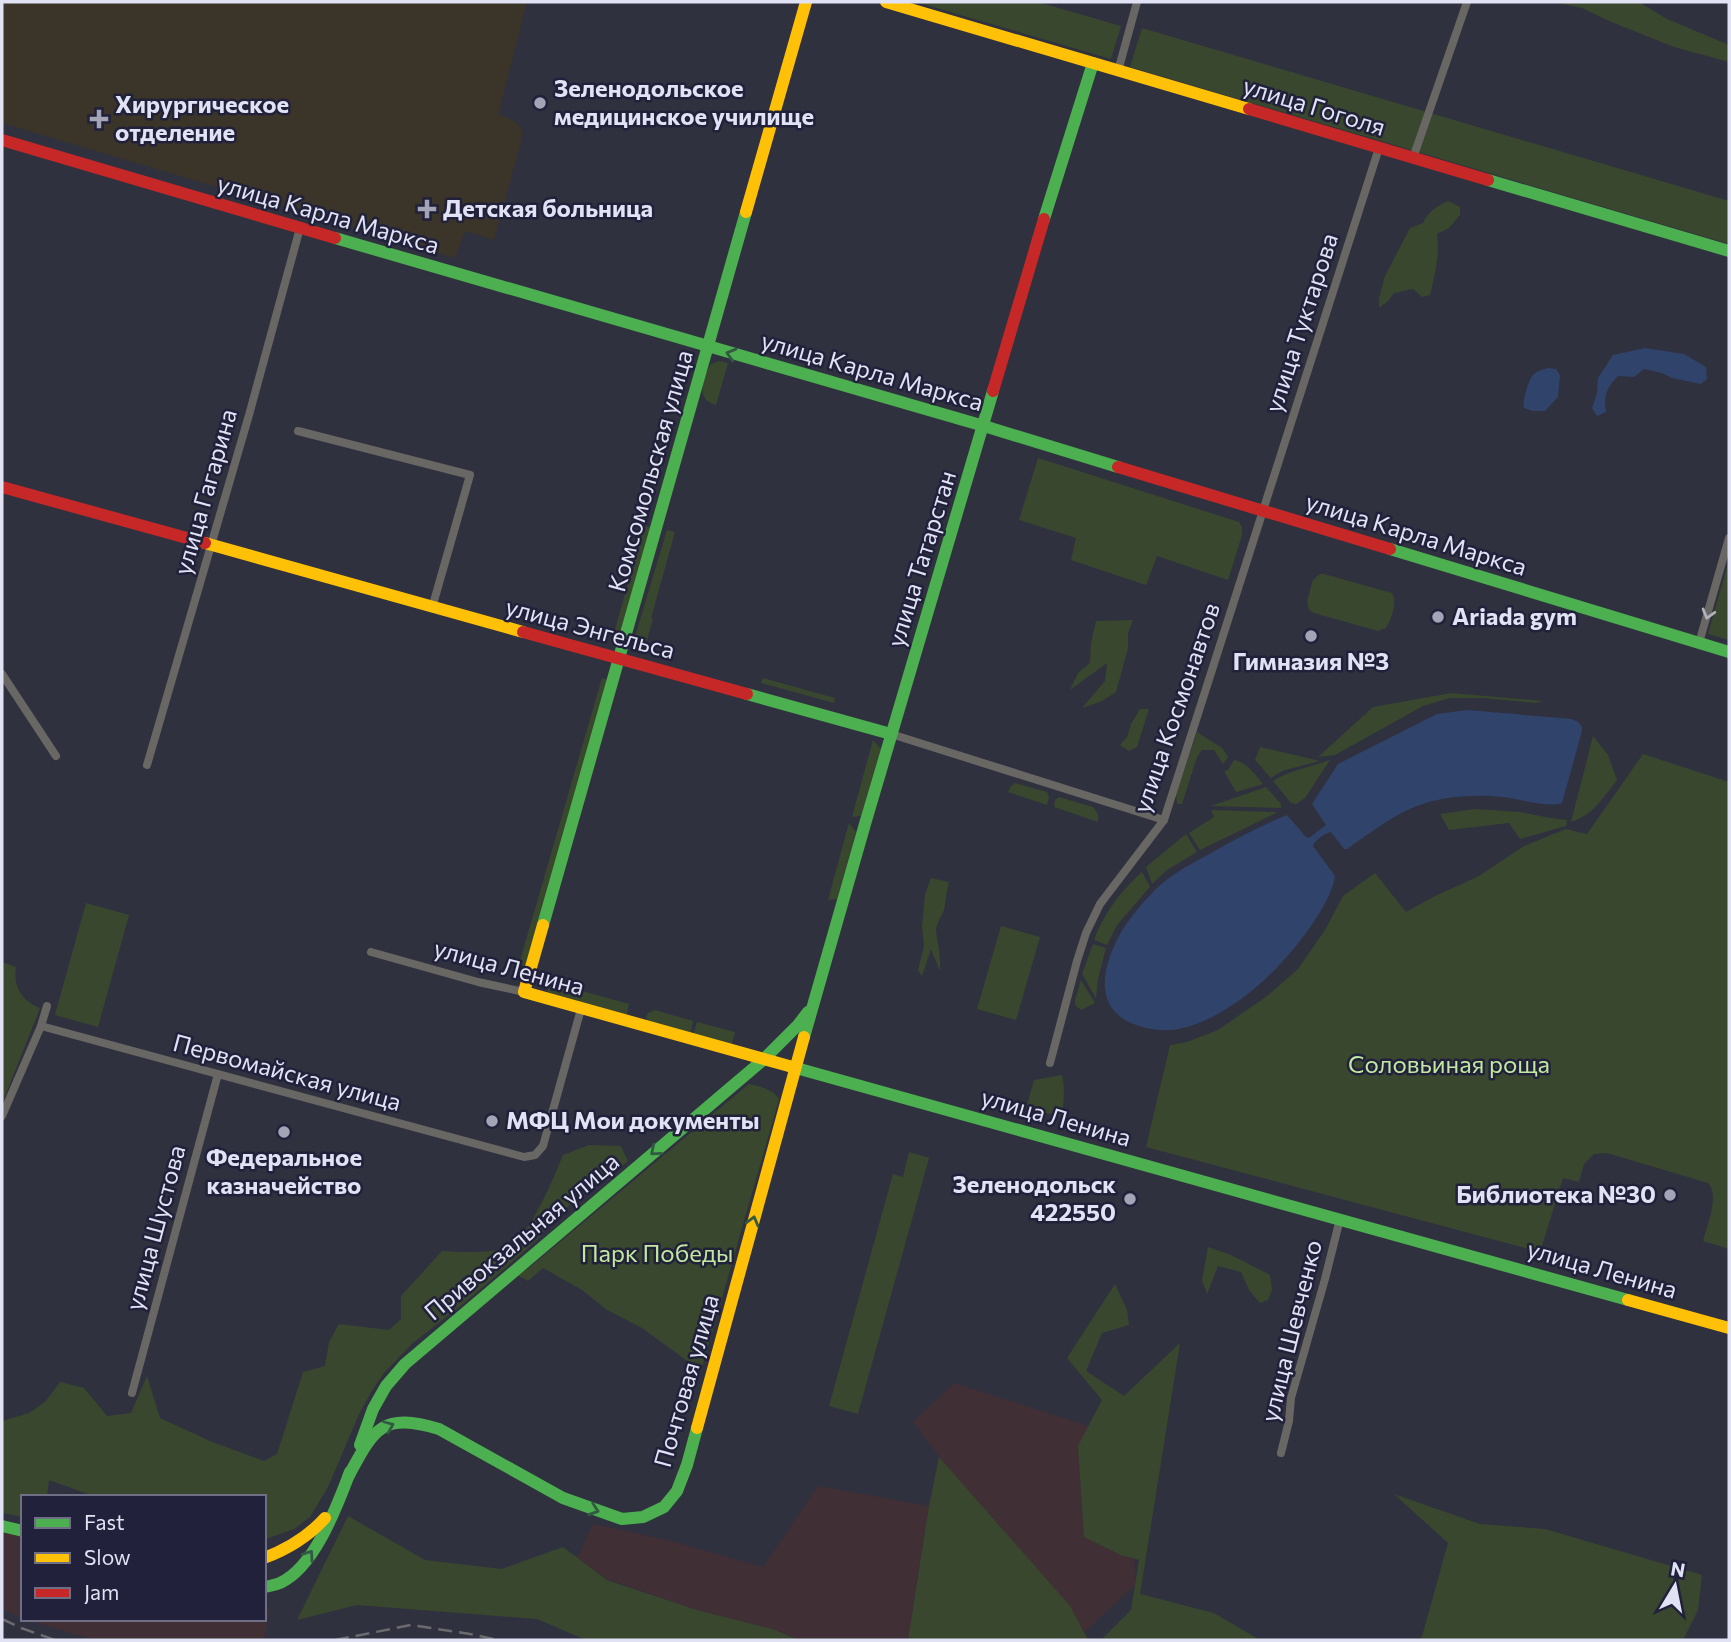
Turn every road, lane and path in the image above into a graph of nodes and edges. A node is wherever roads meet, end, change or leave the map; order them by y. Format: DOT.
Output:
graph roads {
  1 [pos="806,2"];
  2 [pos="886,2"];
  3 [pos="1137,2"];
  4 [pos="1467,2"];
  5 [pos="1093,63"];
  6 [pos="1118,71"];
  7 [pos="2,140"];
  8 [pos="1379,148"];
  9 [pos="1413,158"];
  10 [pos="300,228"];
  11 [pos="1729,251"];
  12 [pos="707,347"];
  13 [pos="984,426"];
  14 [pos="298,431"];
  15 [pos="2,487"];
  16 [pos="1262,511"];
  17 [pos="1729,538"];
  18 [pos="211,546"];
  19 [pos="432,608"];
  20 [pos="1699,643"];
  21 [pos="1729,652"];
  22 [pos="621,658"];
  23 [pos="2,674"];
  24 [pos="891,734"];
  25 [pos="56,756"];
  26 [pos="147,765"];
  27 [pos="1164,820"];
  28 [pos="370,952"];
  29 [pos="524,992"];
  30 [pos="47,1006"];
  31 [pos="813,1006"];
  32 [pos="581,1009"];
  33 [pos="41,1026"];
  34 [pos="763,1060"];
  35 [pos="1050,1063"];
  36 [pos="795,1068"];
  37 [pos="218,1074"];
  38 [pos="2,1116"];
  39 [pos="1340,1219"];
  40 [pos="1729,1328"];
  41 [pos="132,1392"];
  42 [pos="1281,1453"];
  43 [pos="348,1477"];
  44 [pos="336,1504"];
  45 [pos="2,1526"];
  46 [pos="21,1531"];
  47 [pos="266,1557"];
  48 [pos="266,1586"];
  1 -- 12 [label="street, Комсомольская улица"];
  2 -- 5 [label="street, улица Гоголя"];
  3 -- 6 [label="street"];
  4 -- 9 [label="street"];
  5 -- 6 [label="street, улица Гоголя"];
  5 -- 13 [label="street, улица Татарстан"];
  6 -- 8 [label="street, улица Гоголя"];
  7 -- 10 [label="street, улица Карла Маркса"];
  8 -- 9 [label="street, улица Гоголя"];
  8 -- 16 [label="street, улица Туктарова"];
  9 -- 11 [label="street, улица Гоголя"];
  10 -- 12 [label="street, улица Карла Маркса"];
  10 -- 18 [label="street, улица Гагарина"];
  13 -- 12 [label="street, улица Карла Маркса, one-way"];
  12 -- 22 [label="street, Комсомольская улица"];
  13 -- 16 [label="street, улица Карла Маркса"];
  13 -- 24 [label="street, улица Татарстан"];
  14 -- 19 [label="street"];
  15 -- 18 [label="street, улица Энгельса"];
  16 -- 20 [label="street, улица Карла Маркса"];
  16 -- 27 [label="street, улица Космонавтов"];
  17 -- 20 [label="street, one-way"];
  18 -- 19 [label="street, улица Энгельса"];
  18 -- 26 [label="street, улица Гагарина"];
  19 -- 22 [label="street, улица Энгельса"];
  20 -- 21 [label="street, улица Карла Маркса"];
  22 -- 24 [label="street, улица Энгельса"];
  22 -- 29 [label="street, Комсомольская улица"];
  23 -- 25 [label="street"];
  24 -- 27 [label="street, улица Энгельса"];
  24 -- 31 [label="street, улица Татарстан"];
  27 -- 35 [label="street, улица Космонавтов"];
  28 -- 29 [label="street, улица Ленина"];
  29 -- 32 [label="street, улица Ленина"];
  30 -- 33 [label="street"];
  31 -- 34 [label="street, Привокзальная улица"];
  31 -- 36 [label="street, улица Татарстан"];
  32 -- 34 [label="street, улица Ленина"];
  32 -- 37 [label="street, Первомайская улица"];
  33 -- 37 [label="street, Первомайская улица"];
  33 -- 38 [label="street"];
  34 -- 36 [label="street, улица Ленина"];
  34 -- 43 [label="street, Привокзальная улица, one-way"];
  36 -- 39 [label="street, улица Ленина"];
  43 -- 36 [label="street, Почтовая улица, one-way"];
  37 -- 41 [label="street, улица Шустова"];
  39 -- 40 [label="street, улица Ленина"];
  39 -- 42 [label="street, улица Шевченко"];
  43 -- 44 [label="street"];
  44 -- 47 [label="street"];
  48 -- 44 [label="street, one-way"];
  45 -- 46 [label="street"];
}
